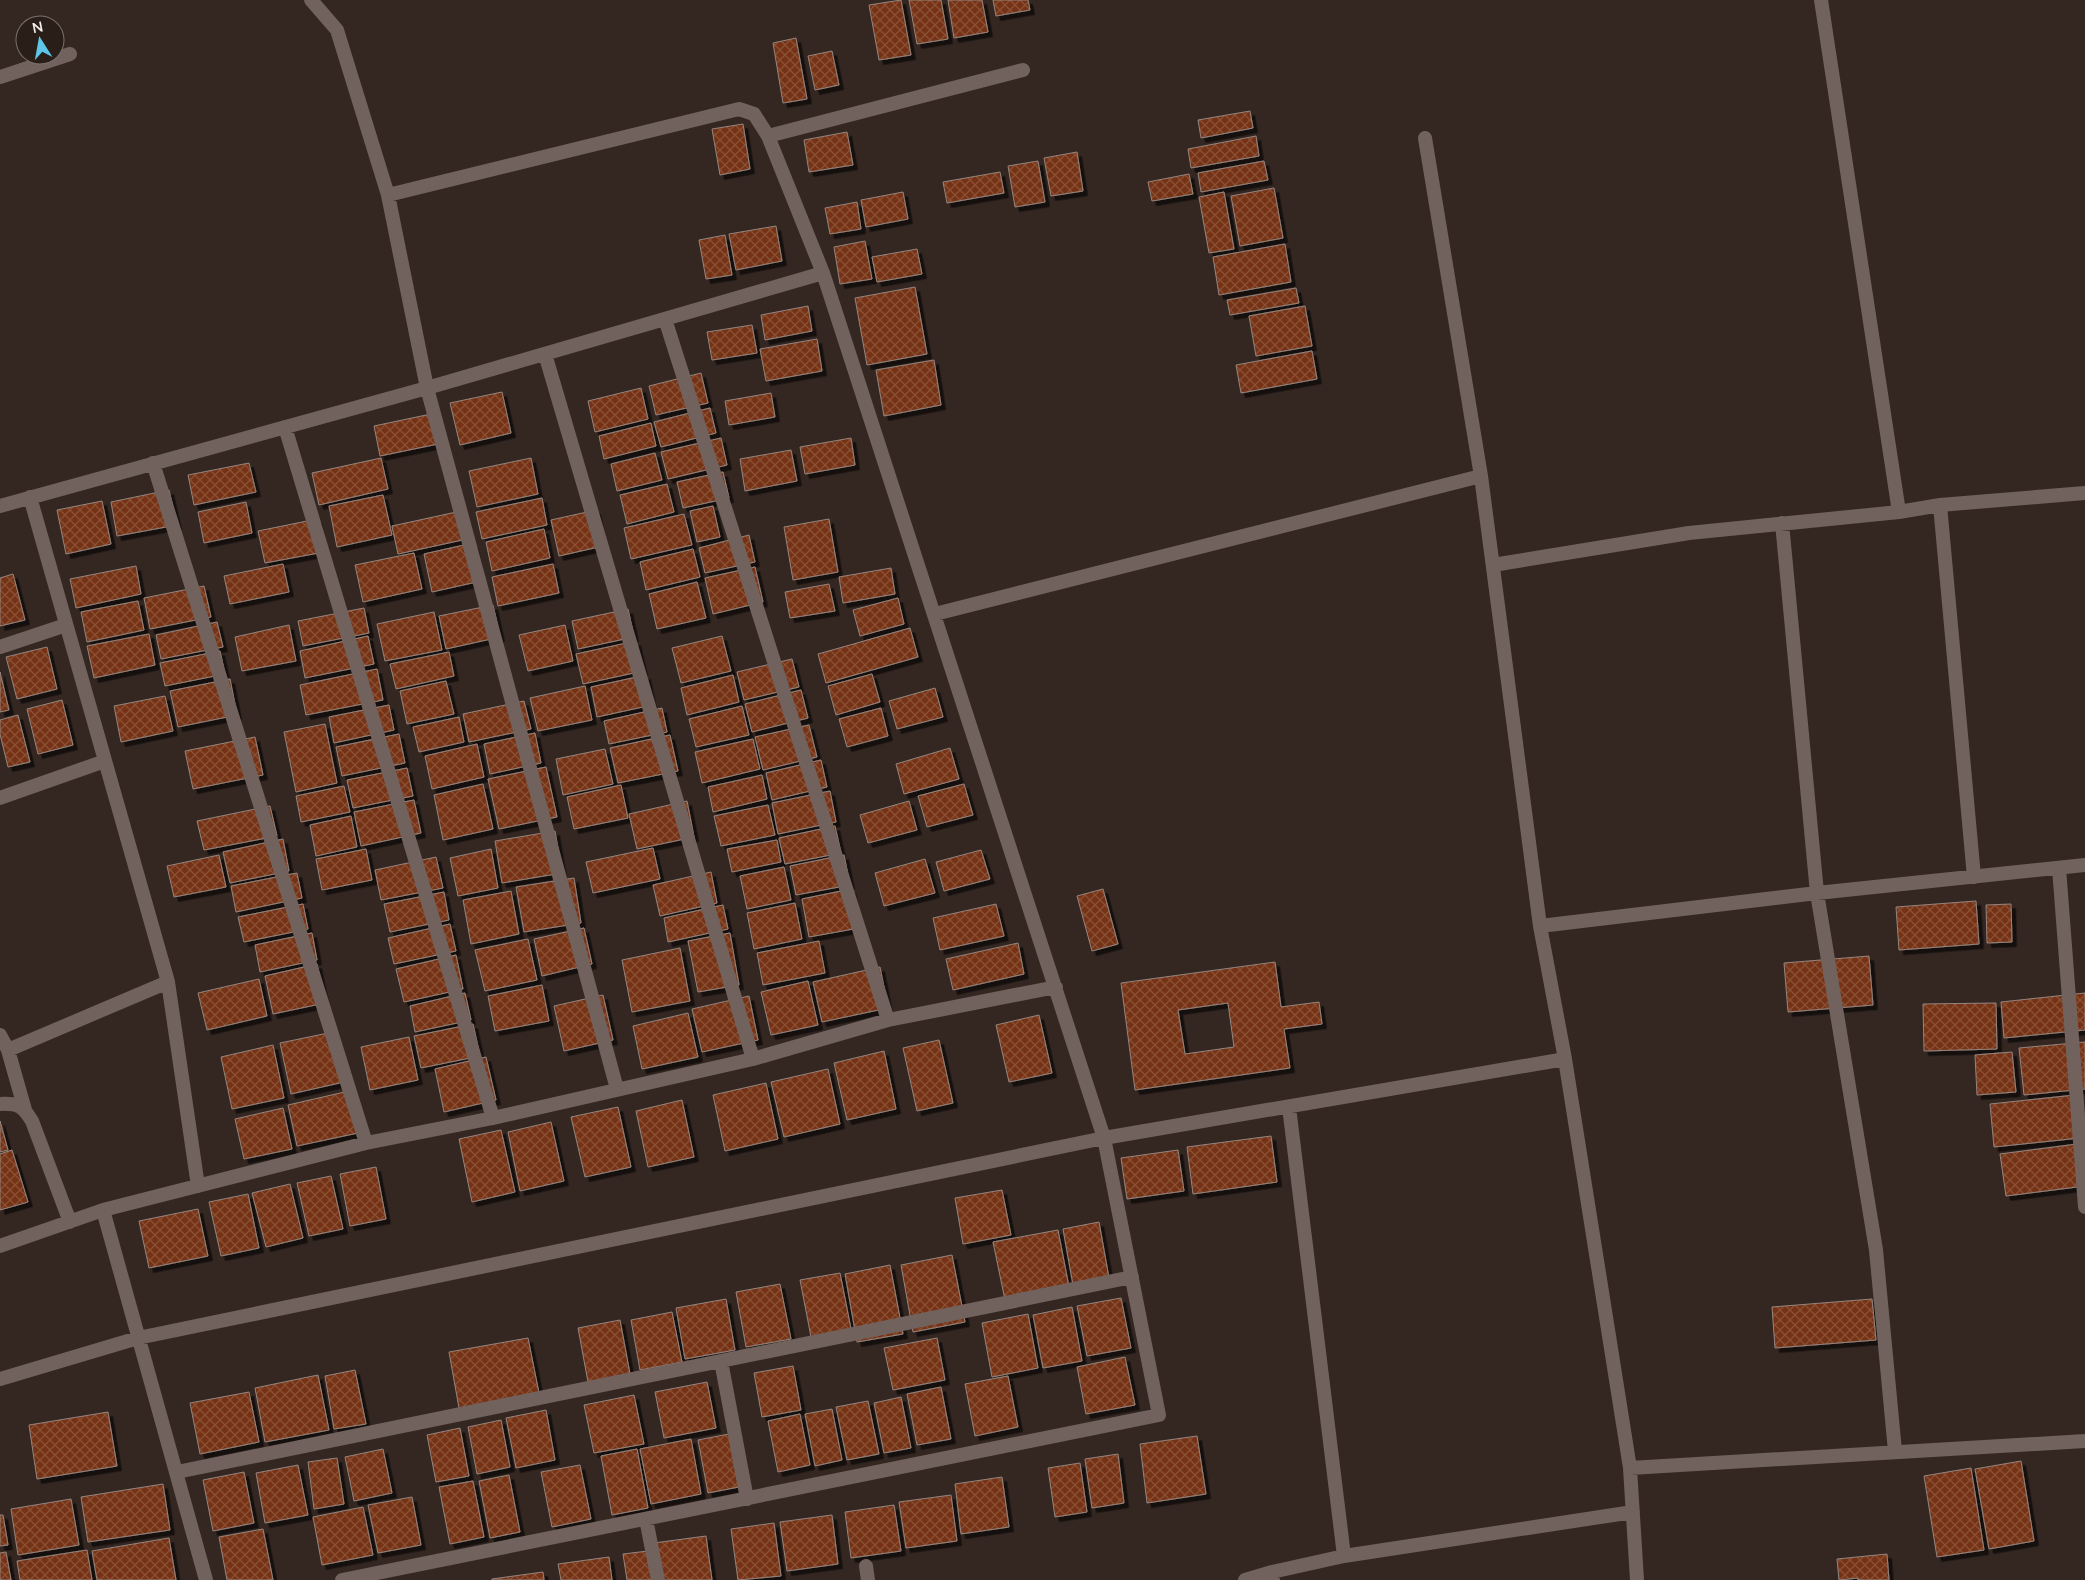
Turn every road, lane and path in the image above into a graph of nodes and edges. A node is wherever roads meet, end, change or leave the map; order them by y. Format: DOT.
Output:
graph roads {
  1 [pos="311,0"];
  2 [pos="1822,0"];
  3 [pos="70,54"];
  4 [pos="1022,70"];
  5 [pos="0,77"];
  6 [pos="768,136"];
  7 [pos="1425,138"];
  8 [pos="388,195"];
  9 [pos="823,273"];
  10 [pos="664,319"];
  11 [pos="546,354"];
  12 [pos="427,388"];
  13 [pos="285,427"];
  14 [pos="153,463"];
  15 [pos="1481,476"];
  16 [pos="2085,493"];
  17 [pos="30,497"];
  18 [pos="1940,505"];
  19 [pos="0,506"];
  20 [pos="1899,512"];
  21 [pos="1782,523"];
  22 [pos="1493,565"];
  23 [pos="935,614"];
  24 [pos="66,624"];
  25 [pos="0,647"];
  26 [pos="105,761"];
  27 [pos="0,798"];
  28 [pos="2085,865"];
  29 [pos="2059,868"];
  30 [pos="1974,877"];
  31 [pos="1817,894"];
  32 [pos="1540,926"];
  33 [pos="168,982"];
  34 [pos="1056,987"];
  35 [pos="888,1020"];
  36 [pos="0,1035"];
  37 [pos="8,1050"];
  38 [pos="753,1059"];
  39 [pos="1565,1059"];
  40 [pos="617,1089"];
  41 [pos="0,1104"];
  42 [pos="1289,1107"];
  43 [pos="25,1110"];
  44 [pos="493,1118"];
  45 [pos="1104,1138"];
  46 [pos="366,1144"];
  47 [pos="198,1186"];
  48 [pos="2085,1206"];
  49 [pos="103,1210"];
  50 [pos="70,1222"];
  51 [pos="0,1246"];
  52 [pos="1132,1277"];
  53 [pos="138,1338"];
  54 [pos="721,1361"];
  55 [pos="0,1379"];
  56 [pos="2085,1441"];
  57 [pos="1895,1451"];
  58 [pos="1630,1468"];
  59 [pos="177,1472"];
  60 [pos="747,1499"];
  61 [pos="1633,1512"];
  62 [pos="646,1519"];
  63 [pos="1344,1556"];
  64 [pos="1272,1576"];
  65 [pos="206,1580"];
  66 [pos="342,1580"];
  67 [pos="658,1580"];
  68 [pos="1245,1580"];
  69 [pos="1637,1580"];
  1 -- 8 [label="street"];
  2 -- 20 [label="street"];
  3 -- 5 [label="street"];
  4 -- 6 [label="street"];
  6 -- 8 [label="street"];
  6 -- 9 [label="street"];
  7 -- 15 [label="street"];
  8 -- 12 [label="street"];
  9 -- 10 [label="street"];
  9 -- 23 [label="street"];
  10 -- 11 [label="street"];
  10 -- 35 [label="street"];
  11 -- 12 [label="street"];
  11 -- 38 [label="street"];
  12 -- 13 [label="street"];
  12 -- 40 [label="street"];
  13 -- 14 [label="street"];
  13 -- 44 [label="street"];
  14 -- 17 [label="street"];
  14 -- 46 [label="street"];
  15 -- 22 [label="street"];
  15 -- 23 [label="street"];
  16 -- 18 [label="street"];
  17 -- 19 [label="street"];
  17 -- 24 [label="street"];
  18 -- 20 [label="street"];
  18 -- 30 [label="street"];
  20 -- 21 [label="street"];
  21 -- 22 [label="street"];
  21 -- 31 [label="street"];
  22 -- 32 [label="street"];
  23 -- 34 [label="street"];
  24 -- 25 [label="street"];
  24 -- 26 [label="street"];
  26 -- 27 [label="street"];
  26 -- 33 [label="street"];
  28 -- 29 [label="street"];
  29 -- 30 [label="street"];
  29 -- 48 [label="street"];
  30 -- 31 [label="street"];
  31 -- 32 [label="street"];
  31 -- 57 [label="street"];
  32 -- 39 [label="street"];
  33 -- 37 [label="street"];
  33 -- 47 [label="street"];
  34 -- 35 [label="street"];
  34 -- 45 [label="street"];
  35 -- 38 [label="street"];
  36 -- 37 [label="street"];
  37 -- 43 [label="street"];
  38 -- 40 [label="street"];
  39 -- 42 [label="street"];
  39 -- 58 [label="street"];
  40 -- 44 [label="street"];
  41 -- 43 [label="street"];
  42 -- 45 [label="street"];
  42 -- 63 [label="street"];
  43 -- 50 [label="street"];
  44 -- 46 [label="street"];
  45 -- 52 [label="street"];
  45 -- 53 [label="street"];
  46 -- 47 [label="street"];
  47 -- 49 [label="street"];
  49 -- 50 [label="street"];
  49 -- 53 [label="street"];
  50 -- 51 [label="street"];
  52 -- 54 [label="street"];
  52 -- 60 [label="street"];
  53 -- 55 [label="street"];
  53 -- 59 [label="street"];
  54 -- 59 [label="street"];
  54 -- 60 [label="street"];
  56 -- 57 [label="street"];
  57 -- 58 [label="street"];
  58 -- 61 [label="street"];
  59 -- 65 [label="street"];
  60 -- 62 [label="street"];
  61 -- 63 [label="street"];
  61 -- 69 [label="street"];
  62 -- 66 [label="street"];
  62 -- 67 [label="street"];
  63 -- 64 [label="street"];
  64 -- 68 [label="street"];
}
